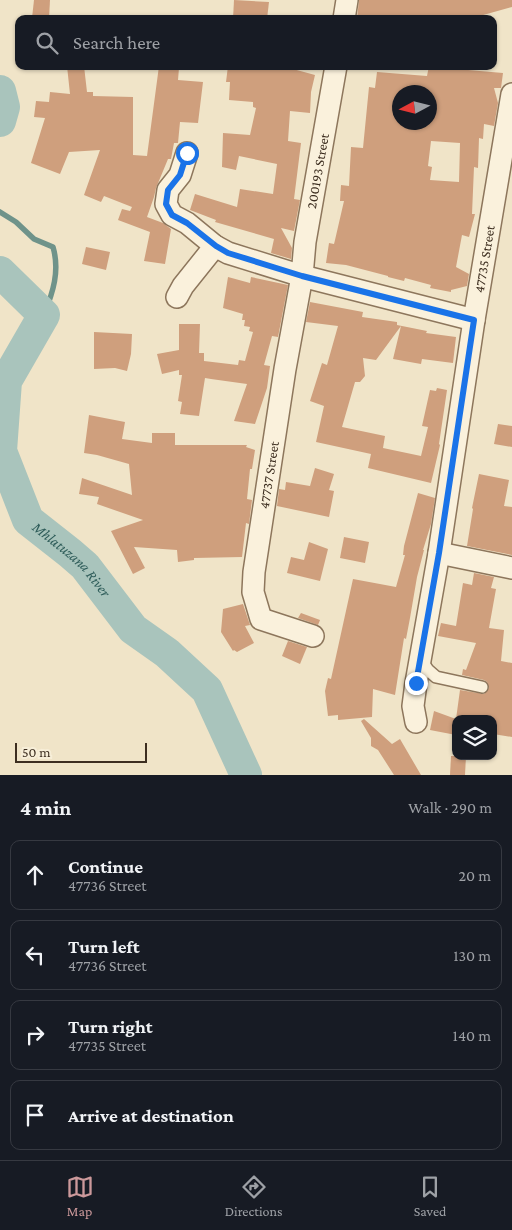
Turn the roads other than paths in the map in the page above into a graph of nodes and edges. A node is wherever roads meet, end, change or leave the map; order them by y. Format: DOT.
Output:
graph roads {
  1 [pos="347,0"];
  2 [pos="345,15"];
  3 [pos="335,70"];
  4 [pos="512,94"];
  5 [pos="187,153"];
  6 [pos="216,246"];
  7 [pos="302,276"];
  8 [pos="177,297"];
  9 [pos="474,320"];
  10 [pos="439,553"];
  11 [pos="512,568"];
  12 [pos="313,636"];
  13 [pos="421,659"];
  14 [pos="482,687"];
  15 [pos="416,722"];
  1 -- 2 [label="street"];
  3 -- 7 [label="street, 200193 Street"];
  4 -- 9 [label="street, 47735 Street"];
  5 -- 6 [label="street"];
  6 -- 7 [label="street"];
  6 -- 8 [label="street"];
  7 -- 9 [label="street"];
  7 -- 12 [label="street, 47737 Street"];
  9 -- 10 [label="street, 47735 Street"];
  10 -- 11 [label="street"];
  10 -- 13 [label="street, 47735 Street"];
  13 -- 14 [label="lane"];
  13 -- 15 [label="street, 47735 Street"];
}
